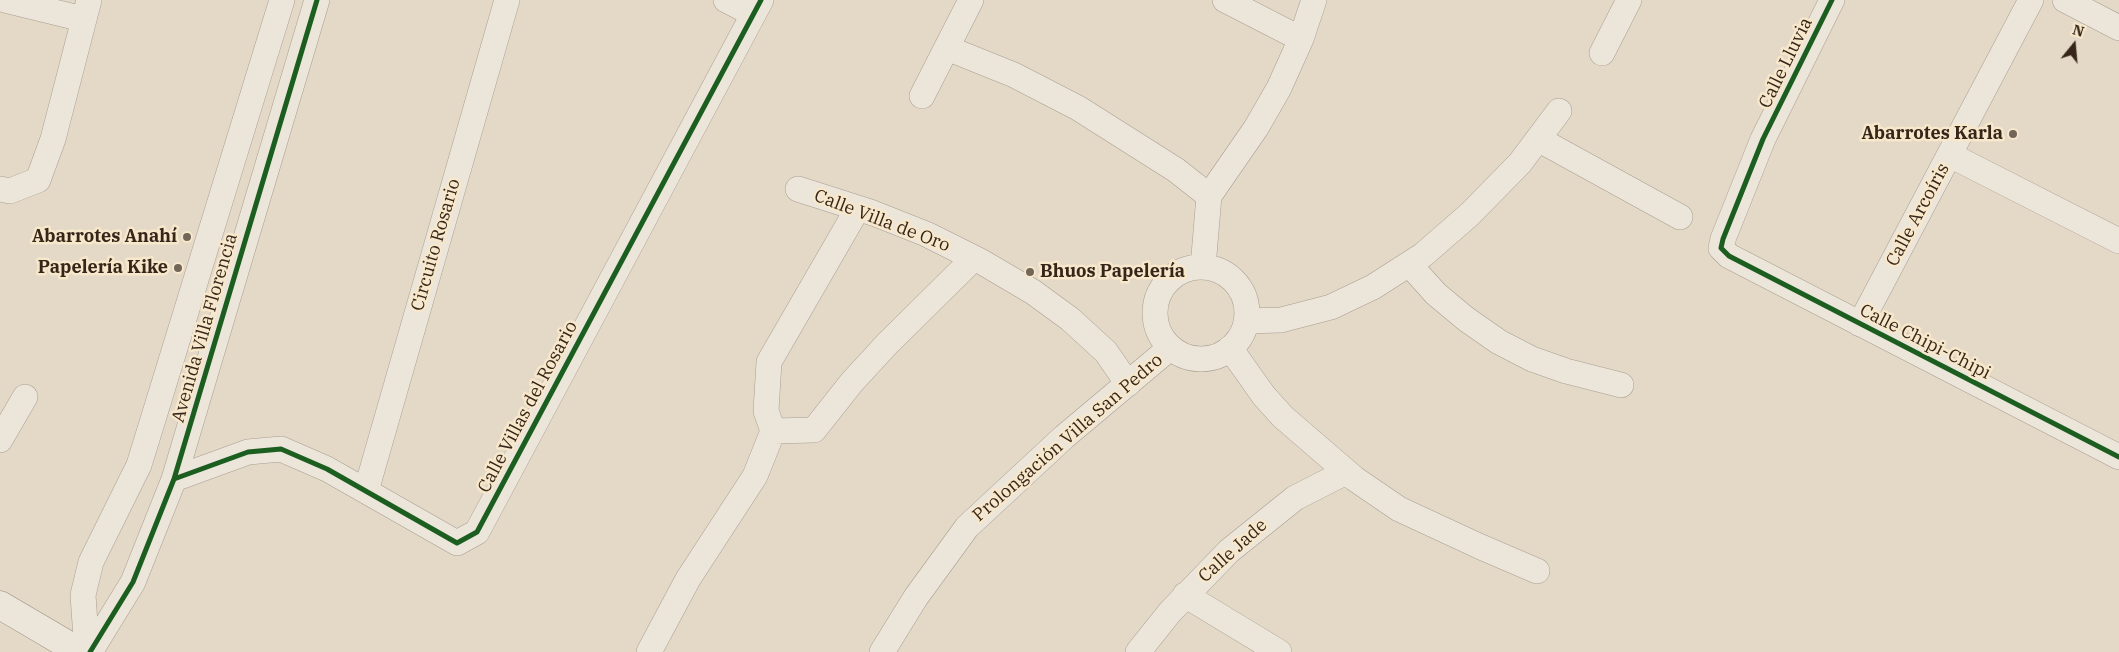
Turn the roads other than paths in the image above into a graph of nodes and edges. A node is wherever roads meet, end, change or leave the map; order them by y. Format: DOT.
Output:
graph roads {
  1 [pos="7,0"];
  2 [pos="282,0"];
  3 [pos="317,0"];
  4 [pos="507,0"];
  5 [pos="726,0"];
  6 [pos="971,0"];
  7 [pos="1225,0"];
  8 [pos="1314,0"];
  9 [pos="1629,0"];
  10 [pos="1832,0"];
  11 [pos="2031,0"];
  12 [pos="2065,0"];
  13 [pos="757,7"];
  14 [pos="86,9"];
  15 [pos="2119,28"];
  16 [pos="1301,39"];
  17 [pos="269,43"];
  18 [pos="946,48"];
  19 [pos="300,52"];
  20 [pos="1602,53"];
  21 [pos="922,96"];
  22 [pos="1558,111"];
  23 [pos="1538,139"];
  24 [pos="1950,155"];
  25 [pos="0,189"];
  26 [pos="798,189"];
  27 [pos="1209,196"];
  28 [pos="858,208"];
  29 [pos="1680,217"];
  30 [pos="2119,241"];
  31 [pos="1721,248"];
  32 [pos="974,258"];
  33 [pos="1409,264"];
  34 [pos="1203,267"];
  35 [pos="1246,322"];
  36 [pos="1860,324"];
  37 [pos="1170,348"];
  38 [pos="1230,348"];
  39 [pos="1128,384"];
  40 [pos="1620,385"];
  41 [pos="25,397"];
  42 [pos="773,430"];
  43 [pos="0,440"];
  44 [pos="2119,457"];
  45 [pos="1346,472"];
  46 [pos="174,479"];
  47 [pos="366,491"];
  48 [pos="1537,571"];
  49 [pos="1185,595"];
  50 [pos="0,605"];
  51 [pos="80,652"];
  52 [pos="88,652"];
  53 [pos="649,652"];
  54 [pos="882,652"];
  55 [pos="1138,652"];
  56 [pos="1280,652"];
  1 -- 14 [label="street"];
  2 -- 17 [label="street, Avenida Villa Florencia"];
  3 -- 19 [label="street, Avenida Villa Florencia"];
  4 -- 47 [label="street, Circuito Rosario"];
  5 -- 13 [label="street"];
  6 -- 18 [label="street"];
  7 -- 16 [label="street"];
  8 -- 16 [label="street"];
  9 -- 20 [label="street"];
  10 -- 31 [label="street, Calle Lluvia"];
  11 -- 24 [label="street, Calle Arcoíris"];
  12 -- 15 [label="street"];
  13 -- 47 [label="street, Calle Villas del Rosario"];
  14 -- 25 [label="street"];
  16 -- 27 [label="street"];
  17 -- 19 [label="street"];
  17 -- 52 [label="street, Avenida Villa Florencia"];
  18 -- 21 [label="street"];
  18 -- 27 [label="street"];
  19 -- 46 [label="street, Avenida Villa Florencia"];
  22 -- 23 [label="street"];
  23 -- 29 [label="street"];
  23 -- 33 [label="street"];
  24 -- 30 [label="street"];
  24 -- 36 [label="street, Calle Arcoíris"];
  26 -- 28 [label="street, Calle Villa de Oro"];
  27 -- 34 [label="street"];
  28 -- 32 [label="street, Calle Villa de Oro"];
  28 -- 42 [label="street"];
  31 -- 36 [label="street, Calle Chipi-Chipi"];
  32 -- 39 [label="street, Calle Villa de Oro"];
  32 -- 42 [label="street"];
  33 -- 35 [label="street"];
  33 -- 40 [label="street"];
  34 -- 35 [label="street"];
  34 -- 37 [label="street"];
  35 -- 38 [label="street"];
  36 -- 44 [label="street, Calle Chipi-Chipi"];
  37 -- 38 [label="street"];
  37 -- 39 [label="street, Prolongación Villa San Pedro"];
  38 -- 45 [label="street"];
  39 -- 54 [label="street, Prolongación Villa San Pedro"];
  41 -- 43 [label="street"];
  42 -- 53 [label="street"];
  45 -- 48 [label="street"];
  45 -- 49 [label="street, Calle Jade"];
  46 -- 47 [label="street, Calle Villas del Rosario"];
  46 -- 52 [label="street, Avenida Villa Florencia"];
  49 -- 55 [label="street, Calle Jade"];
  49 -- 56 [label="street"];
  50 -- 51 [label="main road"];
}
